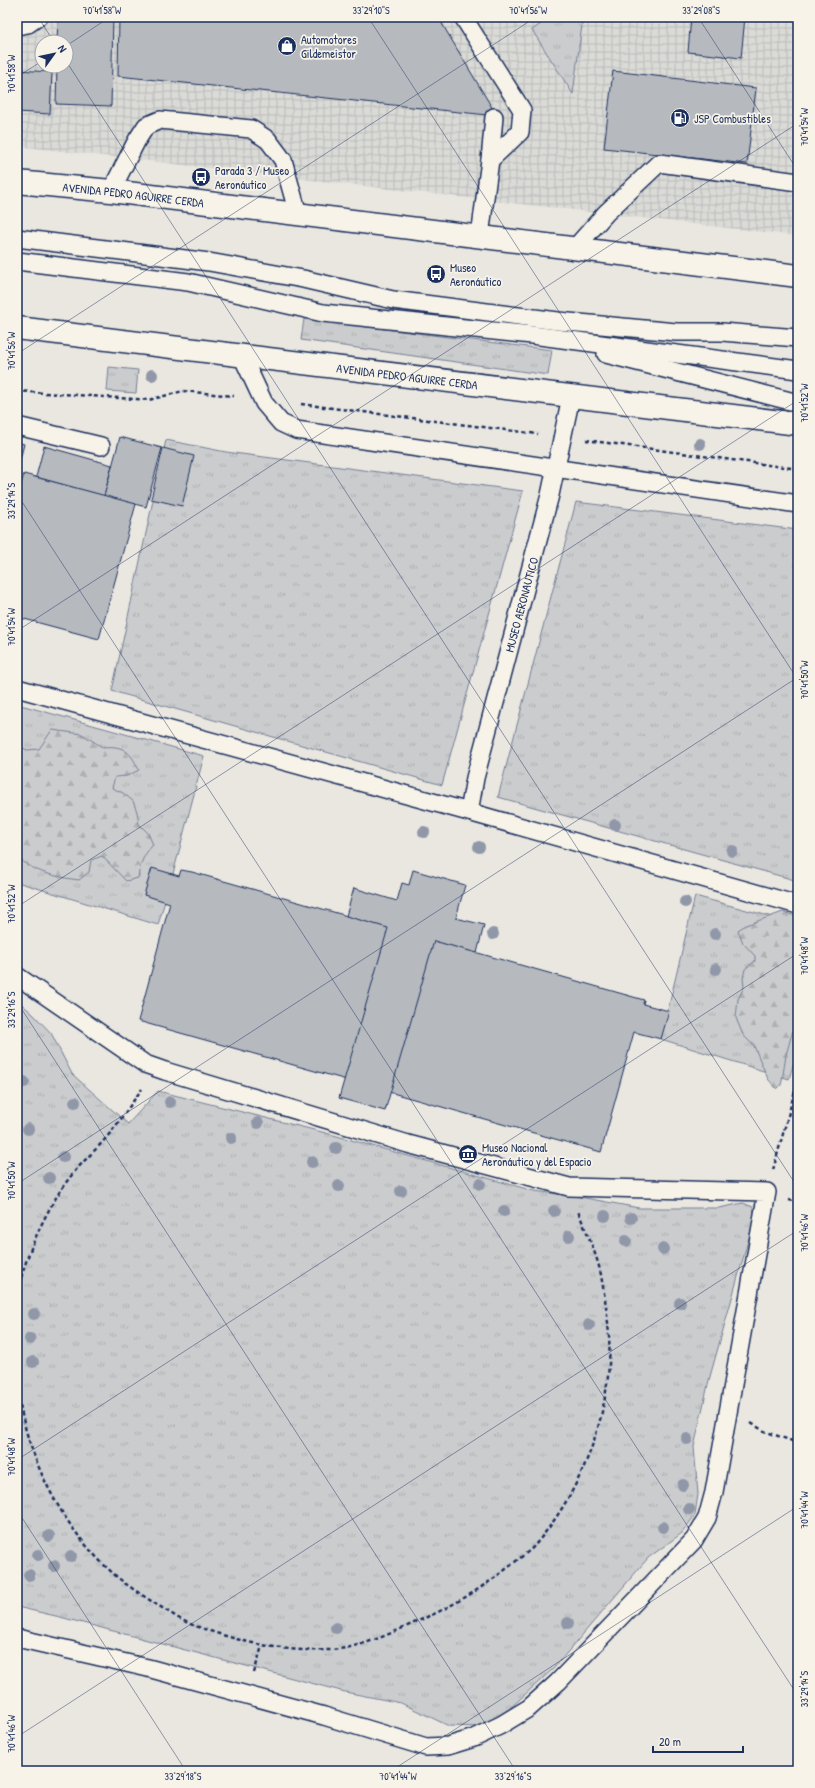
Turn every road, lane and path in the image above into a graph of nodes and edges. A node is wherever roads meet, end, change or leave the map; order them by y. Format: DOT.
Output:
graph roads {
  1 [pos="38,17"];
  2 [pos="463,17"];
  3 [pos="17,26"];
  4 [pos="494,117"];
  5 [pos="490,160"];
  6 [pos="17,182"];
  7 [pos="798,182"];
  8 [pos="111,191"];
  9 [pos="298,214"];
  10 [pos="480,236"];
  11 [pos="17,238"];
  12 [pos="575,248"];
  13 [pos="17,261"];
  14 [pos="798,276"];
  15 [pos="17,328"];
  16 [pos="532,336"];
  17 [pos="798,338"];
  18 [pos="242,356"];
  19 [pos="798,370"];
  20 [pos="572,397"];
  21 [pos="798,403"];
  22 [pos="798,424"];
  23 [pos="17,426"];
  24 [pos="101,446"];
  25 [pos="556,469"];
  26 [pos="798,504"];
  27 [pos="17,688"];
  28 [pos="469,812"];
  29 [pos="798,905"];
  30 [pos="17,976"];
  31 [pos="157,1068"];
  32 [pos="798,1080"];
  33 [pos="569,1187"];
  34 [pos="767,1192"];
  35 [pos="17,1298"];
  36 [pos="17,1385"];
  37 [pos="729,1412"];
  38 [pos="798,1442"];
  39 [pos="17,1638"];
  1 -- 3 [label="lane"];
  2 -- 5 [label="lane"];
  4 -- 5 [label="lane"];
  5 -- 10 [label="lane"];
  6 -- 8 [label="main road, AVENIDA PEDRO AGUIRRE CERDA"];
  7 -- 12 [label="lane"];
  8 -- 9 [label="main road, AVENIDA PEDRO AGUIRRE CERDA"];
  8 -- 9 [label="lane"];
  9 -- 10 [label="main road, AVENIDA PEDRO AGUIRRE CERDA"];
  10 -- 12 [label="main road, AVENIDA PEDRO AGUIRRE CERDA"];
  11 -- 17 [label="lane"];
  12 -- 14 [label="main road, AVENIDA PEDRO AGUIRRE CERDA"];
  13 -- 16 [label="lane"];
  15 -- 18 [label="main road, AVENIDA PEDRO AGUIRRE CERDA"];
  16 -- 19 [label="lane"];
  16 -- 21 [label="lane"];
  18 -- 20 [label="main road, AVENIDA PEDRO AGUIRRE CERDA"];
  18 -- 25 [label="lane"];
  20 -- 22 [label="main road, AVENIDA PEDRO AGUIRRE CERDA"];
  20 -- 25 [label="lane, MUSEO AERONAUTICO"];
  23 -- 24 [label="lane"];
  25 -- 26 [label="lane"];
  25 -- 28 [label="lane, MUSEO AERONAUTICO"];
  27 -- 28 [label="lane"];
  28 -- 29 [label="lane"];
  30 -- 31 [label="lane"];
  31 -- 33 [label="lane"];
  31 -- 35 [label="path"];
  32 -- 34 [label="path"];
  33 -- 34 [label="lane"];
  33 -- 36 [label="path"];
  34 -- 37 [label="lane"];
  37 -- 38 [label="path"];
  37 -- 39 [label="lane"];
}
